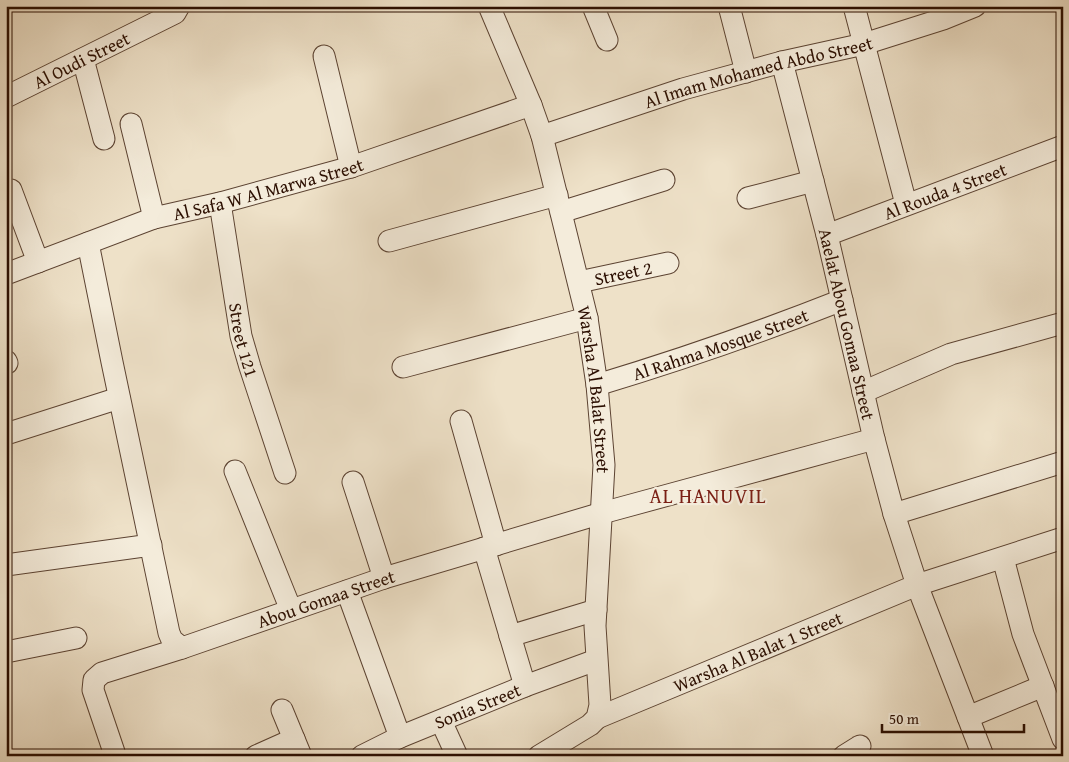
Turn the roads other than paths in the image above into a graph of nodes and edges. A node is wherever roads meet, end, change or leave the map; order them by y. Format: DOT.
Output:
graph roads {
  1 [pos="179,6"];
  2 [pos="489,6"];
  3 [pos="593,6"];
  4 [pos="729,6"];
  5 [pos="854,6"];
  6 [pos="975,6"];
  7 [pos="607,40"];
  8 [pos="864,44"];
  9 [pos="324,56"];
  10 [pos="83,59"];
  11 [pos="782,62"];
  12 [pos="746,72"];
  13 [pos="6,97"];
  14 [pos="531,105"];
  15 [pos="131,124"];
  16 [pos="542,136"];
  17 [pos="104,140"];
  18 [pos="1063,146"];
  19 [pos="351,167"];
  20 [pos="664,180"];
  21 [pos="813,181"];
  22 [pos="11,190"];
  23 [pos="748,198"];
  24 [pos="220,203"];
  25 [pos="559,204"];
  26 [pos="906,204"];
  27 [pos="154,218"];
  28 [pos="827,235"];
  29 [pos="389,241"];
  30 [pos="88,243"];
  31 [pos="38,262"];
  32 [pos="668,263"];
  33 [pos="6,274"];
  34 [pos="578,282"];
  35 [pos="842,300"];
  36 [pos="587,318"];
  37 [pos="1063,323"];
  38 [pos="403,367"];
  39 [pos="598,386"];
  40 [pos="863,392"];
  41 [pos="120,398"];
  42 [pos="461,421"];
  43 [pos="6,434"];
  44 [pos="874,439"];
  45 [pos="1063,462"];
  46 [pos="236,471"];
  47 [pos="285,473"];
  48 [pos="353,482"];
  49 [pos="602,513"];
  50 [pos="894,514"];
  51 [pos="1063,538"];
  52 [pos="151,545"];
  53 [pos="490,546"];
  54 [pos="1003,558"];
  55 [pos="6,565"];
  56 [pos="384,578"];
  57 [pos="917,585"];
  58 [pos="347,591"];
  59 [pos="291,610"];
  60 [pos="596,610"];
  61 [pos="510,636"];
  62 [pos="76,638"];
  63 [pos="182,648"];
  64 [pos="6,652"];
  65 [pos="596,660"];
  66 [pos="525,686"];
  67 [pos="1043,686"];
  68 [pos="282,710"];
  69 [pos="968,717"];
  70 [pos="597,718"];
  71 [pos="441,721"];
  72 [pos="400,737"];
  73 [pos="1063,739"];
  74 [pos="298,747"];
  75 [pos="114,752"];
  76 [pos="256,756"];
  77 [pos="362,756"];
  78 [pos="457,756"];
  79 [pos="539,756"];
  80 [pos="983,756"];
  1 -- 10 [label="street, Al Oudi Street"];
  2 -- 14 [label="street, Warsha Al Balat Street"];
  3 -- 7 [label="street"];
  4 -- 12 [label="street"];
  5 -- 8 [label="street"];
  6 -- 8 [label="street, Al Imam Mohamed Abdo Street"];
  8 -- 11 [label="street, Al Imam Mohamed Abdo Street"];
  8 -- 26 [label="street"];
  9 -- 19 [label="street"];
  10 -- 13 [label="street, Al Oudi Street"];
  10 -- 17 [label="street"];
  11 -- 12 [label="street, Al Imam Mohamed Abdo Street"];
  11 -- 21 [label="street, Aaelat Abou Gomaa Street"];
  12 -- 16 [label="street, Al Imam Mohamed Abdo Street"];
  14 -- 16 [label="street, Warsha Al Balat Street"];
  14 -- 19 [label="street, Al Safa W Al Marwa Street"];
  15 -- 27 [label="street"];
  16 -- 25 [label="street, Warsha Al Balat Street"];
  18 -- 26 [label="street, Al Rouda 4 Street"];
  19 -- 24 [label="street, Al Safa W Al Marwa Street"];
  20 -- 25 [label="street"];
  21 -- 23 [label="street"];
  21 -- 28 [label="street, Aaelat Abou Gomaa Street"];
  22 -- 31 [label="street"];
  24 -- 27 [label="street, Al Safa W Al Marwa Street"];
  24 -- 47 [label="street, Street 121"];
  25 -- 29 [label="street"];
  25 -- 34 [label="street, Warsha Al Balat Street"];
  26 -- 28 [label="street, Al Rouda 4 Street"];
  27 -- 30 [label="street, Al Safa W Al Marwa Street"];
  28 -- 35 [label="street, Aaelat Abou Gomaa Street"];
  30 -- 31 [label="street, Al Safa W Al Marwa Street"];
  30 -- 41 [label="street"];
  31 -- 33 [label="street, Al Safa W Al Marwa Street"];
  32 -- 34 [label="street, Street 2"];
  34 -- 36 [label="street, Warsha Al Balat Street"];
  35 -- 39 [label="street, Al Rahma Mosque Street"];
  35 -- 40 [label="street, Aaelat Abou Gomaa Street"];
  36 -- 38 [label="street"];
  36 -- 39 [label="street, Warsha Al Balat Street"];
  37 -- 40 [label="street"];
  39 -- 49 [label="street, Warsha Al Balat Street"];
  40 -- 44 [label="street, Aaelat Abou Gomaa Street"];
  41 -- 43 [label="street"];
  41 -- 52 [label="street"];
  42 -- 53 [label="street"];
  44 -- 49 [label="street, Abou Gomaa Street"];
  44 -- 50 [label="street, Aaelat Abou Gomaa Street"];
  45 -- 50 [label="street"];
  46 -- 59 [label="street"];
  48 -- 56 [label="street"];
  49 -- 53 [label="street, Abou Gomaa Street"];
  49 -- 60 [label="street, Warsha Al Balat Street"];
  50 -- 57 [label="street, Aaelat Abou Gomaa Street"];
  51 -- 54 [label="street, Warsha Al Balat 1 Street"];
  52 -- 55 [label="street"];
  52 -- 63 [label="street"];
  53 -- 56 [label="street, Abou Gomaa Street"];
  53 -- 61 [label="street"];
  54 -- 57 [label="street, Warsha Al Balat 1 Street"];
  54 -- 67 [label="street"];
  56 -- 58 [label="street, Abou Gomaa Street"];
  57 -- 69 [label="street, Aaelat Abou Gomaa Street"];
  57 -- 70 [label="street, Warsha Al Balat 1 Street"];
  58 -- 59 [label="street, Abou Gomaa Street"];
  58 -- 72 [label="street"];
  59 -- 63 [label="street, Abou Gomaa Street"];
  60 -- 61 [label="street"];
  60 -- 65 [label="street, Warsha Al Balat Street"];
  61 -- 66 [label="street"];
  62 -- 64 [label="street"];
  63 -- 75 [label="street, Abou Gomaa Street"];
  65 -- 66 [label="street, Sonia Street"];
  65 -- 70 [label="street, Warsha Al Balat Street"];
  66 -- 71 [label="street, Sonia Street"];
  67 -- 69 [label="street"];
  67 -- 73 [label="street"];
  68 -- 74 [label="street"];
  69 -- 80 [label="street, Aaelat Abou Gomaa Street"];
  70 -- 79 [label="street"];
  71 -- 72 [label="street, Sonia Street"];
  71 -- 78 [label="street"];
  72 -- 77 [label="street, Sonia Street"];
  74 -- 76 [label="street"];
}
